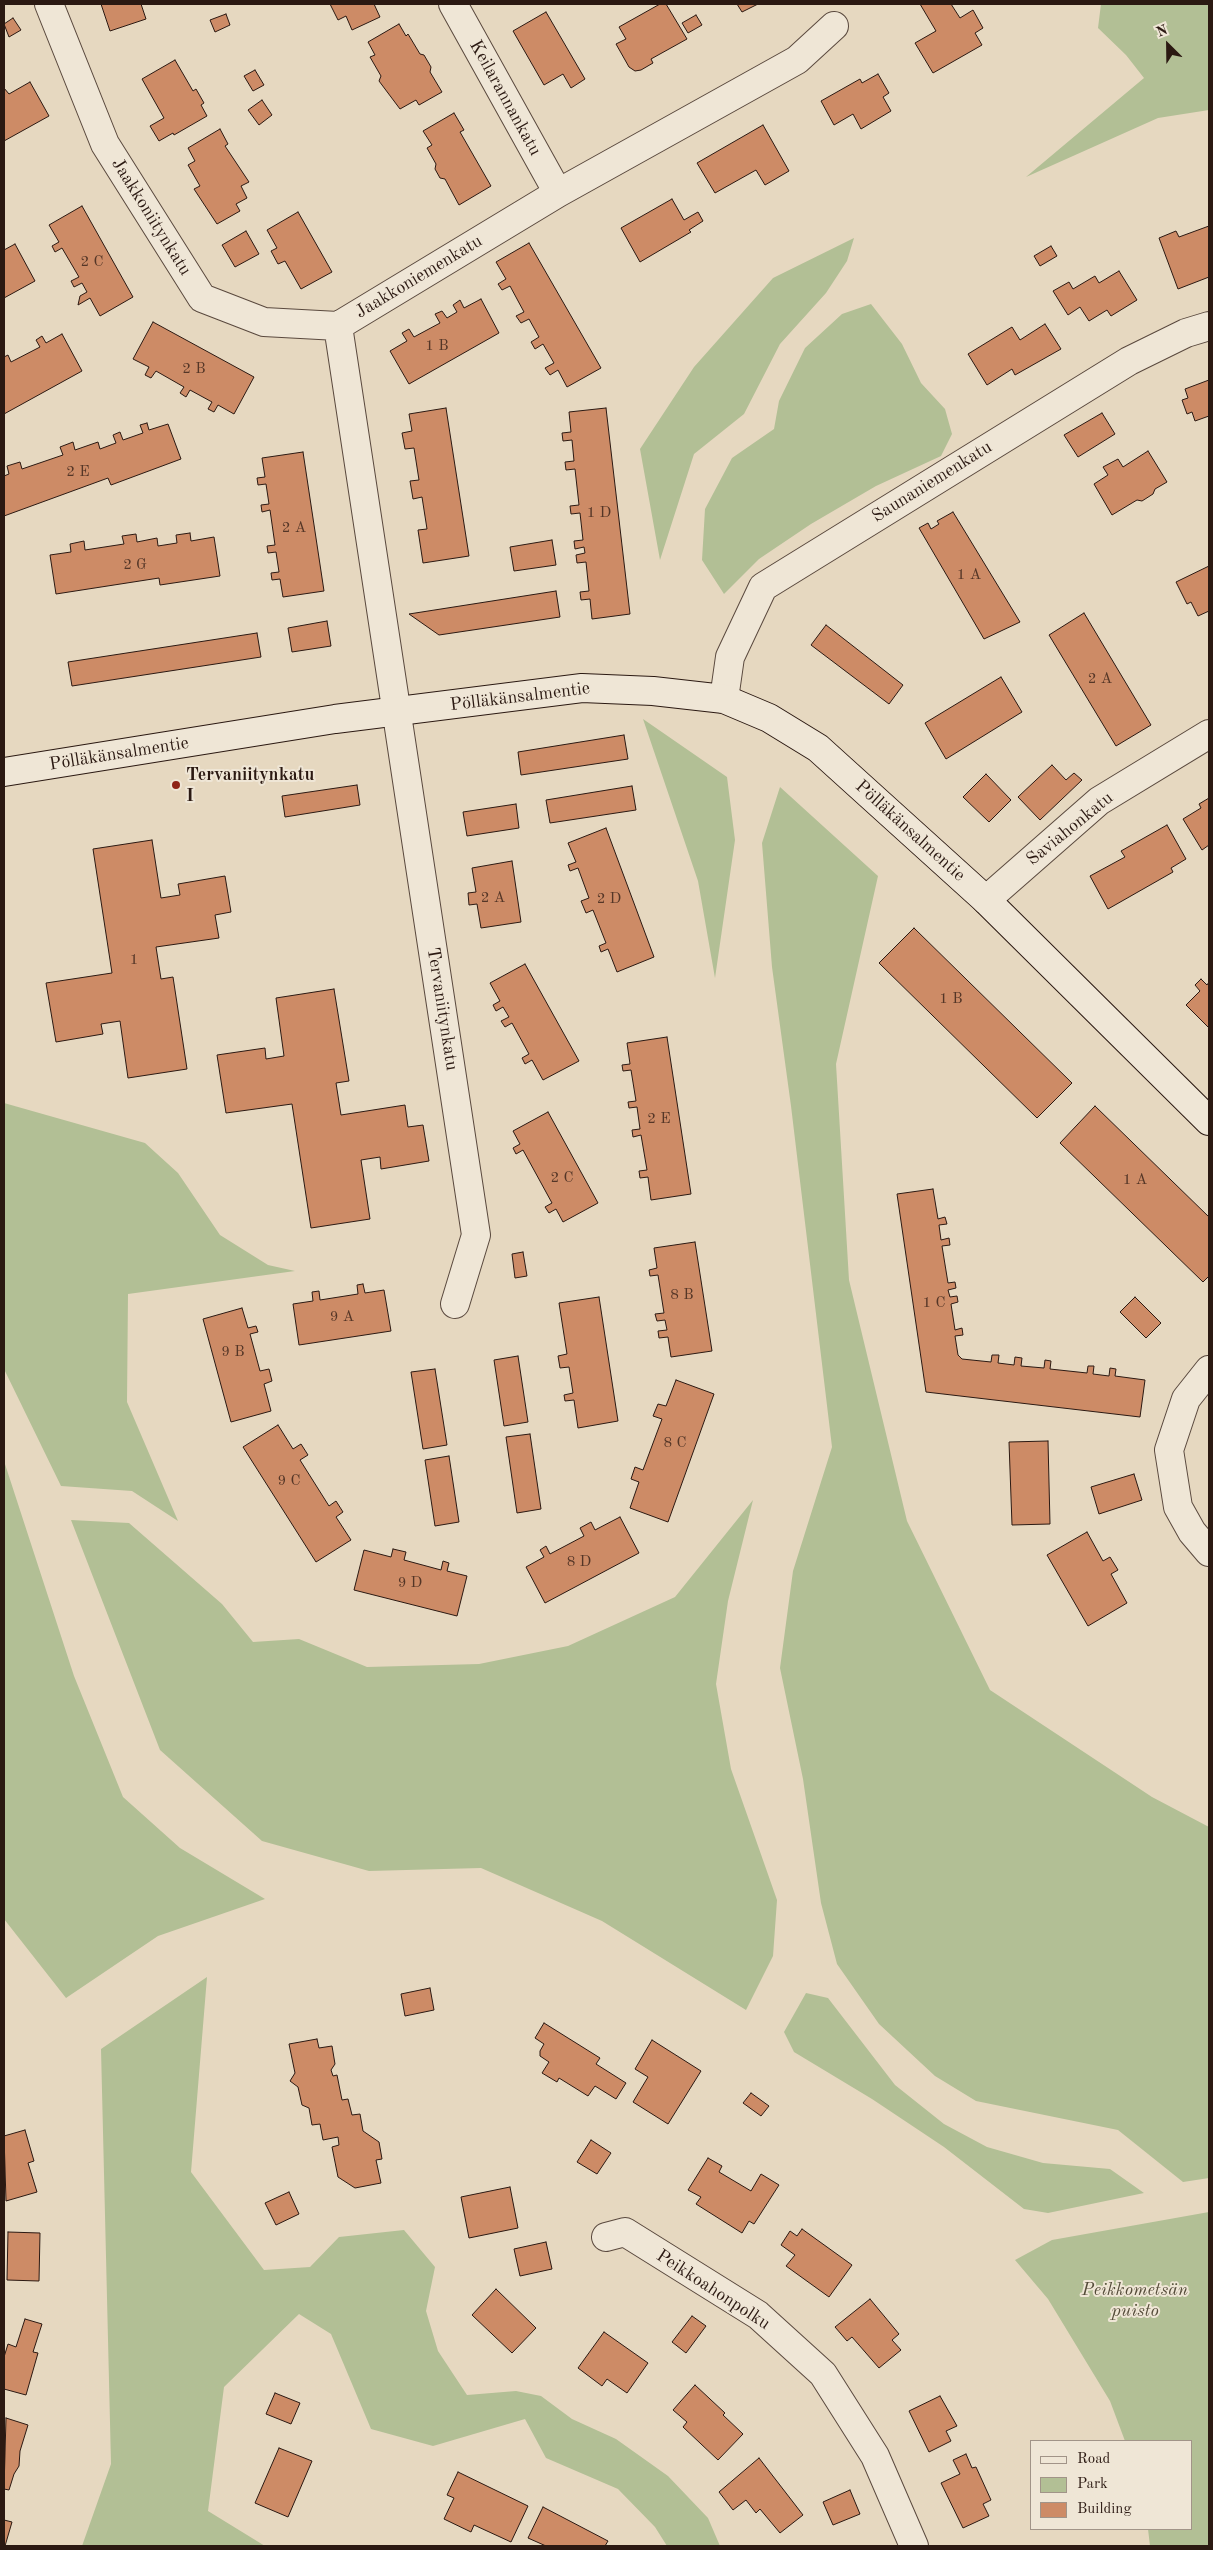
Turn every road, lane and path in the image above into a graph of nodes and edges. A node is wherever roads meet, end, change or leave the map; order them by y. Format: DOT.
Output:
graph roads {
  1 [pos="49,4"];
  2 [pos="453,4"];
  3 [pos="834,26"];
  4 [pos="558,193"];
  5 [pos="338,326"];
  6 [pos="1209,326"];
  7 [pos="724,699"];
  8 [pos="398,712"];
  9 [pos="1209,734"];
  10 [pos="4,772"];
  11 [pos="986,900"];
  12 [pos="1209,1121"];
  13 [pos="456,1304"];
  14 [pos="1209,1370"];
  15 [pos="1209,1552"];
  16 [pos="606,2237"];
  17 [pos="914,2546"];
  1 -- 5 [label="street, Jaakkoniitynkatu"];
  2 -- 4 [label="street, Keilarannankatu"];
  3 -- 4 [label="street, Jaakkoniemenkatu"];
  4 -- 5 [label="street, Jaakkoniemenkatu"];
  5 -- 8 [label="street, Jaakkoniemenkatu"];
  6 -- 7 [label="street, Saunaniemenkatu"];
  7 -- 8 [label="street, Pölläkänsalmentie"];
  7 -- 11 [label="street, Pölläkänsalmentie"];
  8 -- 10 [label="street, Pölläkänsalmentie"];
  8 -- 13 [label="street, Tervaniitynkatu"];
  9 -- 11 [label="street, Saviahonkatu"];
  11 -- 12 [label="street, Pölläkänsalmentie"];
  14 -- 15 [label="street"];
  16 -- 17 [label="street, Peikkoahonpolku"];
}
